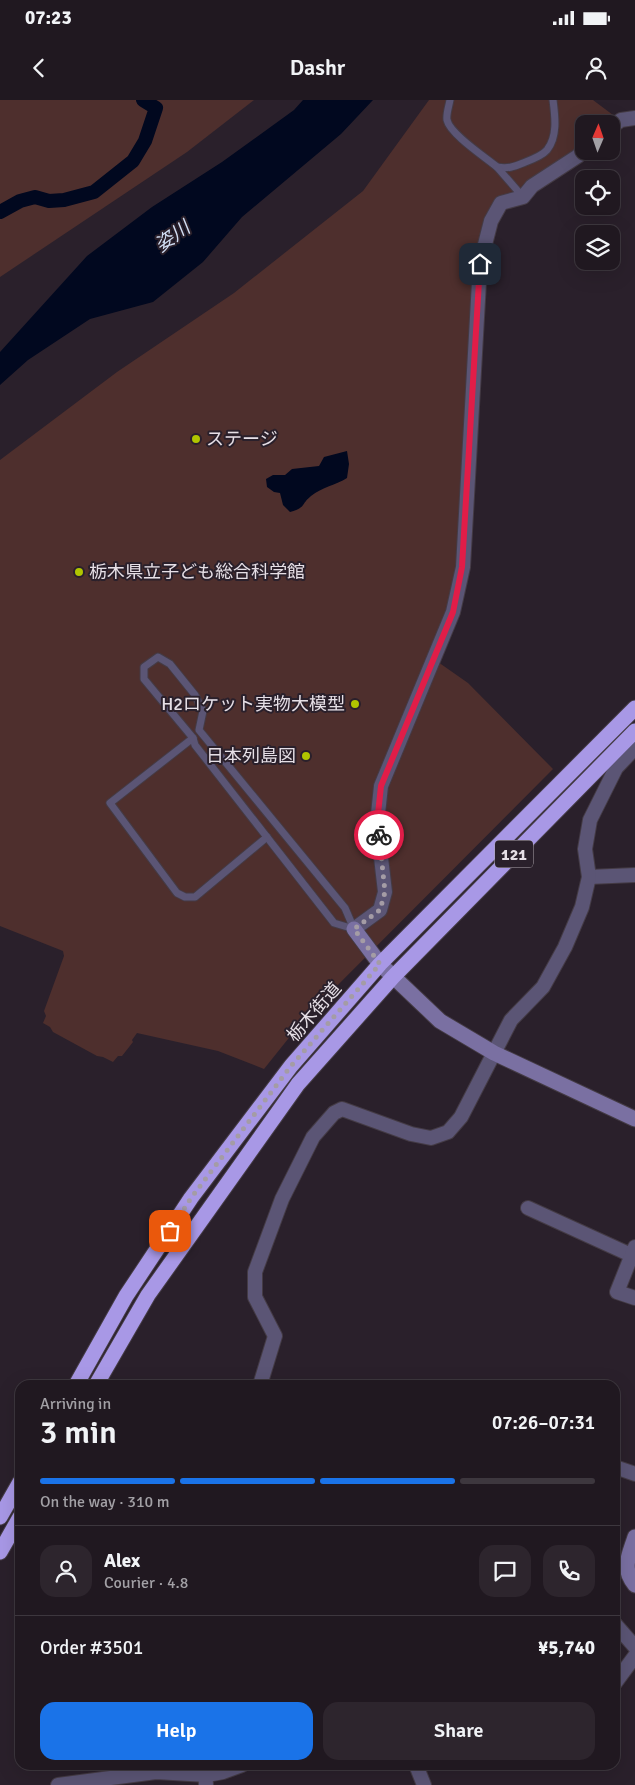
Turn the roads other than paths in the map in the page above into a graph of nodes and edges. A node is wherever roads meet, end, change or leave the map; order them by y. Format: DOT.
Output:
graph roads {
  1 [pos="450,100"];
  2 [pos="553,100"];
  3 [pos="635,118"];
  4 [pos="620,121"];
  5 [pos="575,158"];
  6 [pos="497,167"];
  7 [pos="523,197"];
  8 [pos="635,708"];
  9 [pos="635,730"];
  10 [pos="193,738"];
  11 [pos="634,749"];
  12 [pos="267,838"];
  13 [pos="635,875"];
  14 [pos="589,877"];
  15 [pos="354,929"];
  16 [pos="380,964"];
  17 [pos="393,977"];
  18 [pos="494,1053"];
  19 [pos="635,1119"];
  20 [pos="528,1208"];
  21 [pos="633,1251"];
  22 [pos="635,1298"];
  23 [pos="79,1380"];
  24 [pos="99,1380"];
  25 [pos="262,1380"];
  26 [pos="620,1469"];
  27 [pos="635,1474"];
  28 [pos="15,1491"];
  29 [pos="0,1517"];
  30 [pos="15,1526"];
  31 [pos="635,1537"];
  32 [pos="0,1552"];
  33 [pos="635,1585"];
  34 [pos="620,1630"];
  35 [pos="635,1647"];
  36 [pos="635,1656"];
  37 [pos="620,1676"];
  38 [pos="228,1770"];
  39 [pos="418,1770"];
  40 [pos="206,1775"];
  41 [pos="58,1785"];
  42 [pos="424,1785"];
  1 -- 6 [label="lane"];
  2 -- 6 [label="lane"];
  3 -- 4 [label="street"];
  5 -- 7 [label="street"];
  6 -- 7 [label="lane"];
  7 -- 15 [label="street"];
  8 -- 16 [label="highway, 栃木街道 / 121"];
  9 -- 17 [label="highway, 栃木街道 / 121"];
  10 -- 12 [label="lane"];
  10 -- 12 [label="lane"];
  10 -- 15 [label="lane"];
  11 -- 14 [label="street"];
  12 -- 15 [label="lane"];
  13 -- 14 [label="street"];
  14 -- 18 [label="street"];
  15 -- 16 [label="street"];
  16 -- 17 [label="street"];
  16 -- 23 [label="highway, 栃木街道 / 121"];
  17 -- 18 [label="street"];
  17 -- 24 [label="highway, 栃木街道 / 121"];
  18 -- 19 [label="street"];
  18 -- 25 [label="street"];
  20 -- 21 [label="street"];
  21 -- 22 [label="street"];
  26 -- 27 [label="street"];
  28 -- 29 [label="highway"];
  30 -- 32 [label="highway"];
  31 -- 33 [label="street"];
  34 -- 35 [label="street"];
  36 -- 37 [label="street"];
  38 -- 40 [label="street"];
  39 -- 42 [label="street"];
  40 -- 41 [label="street"];
}
